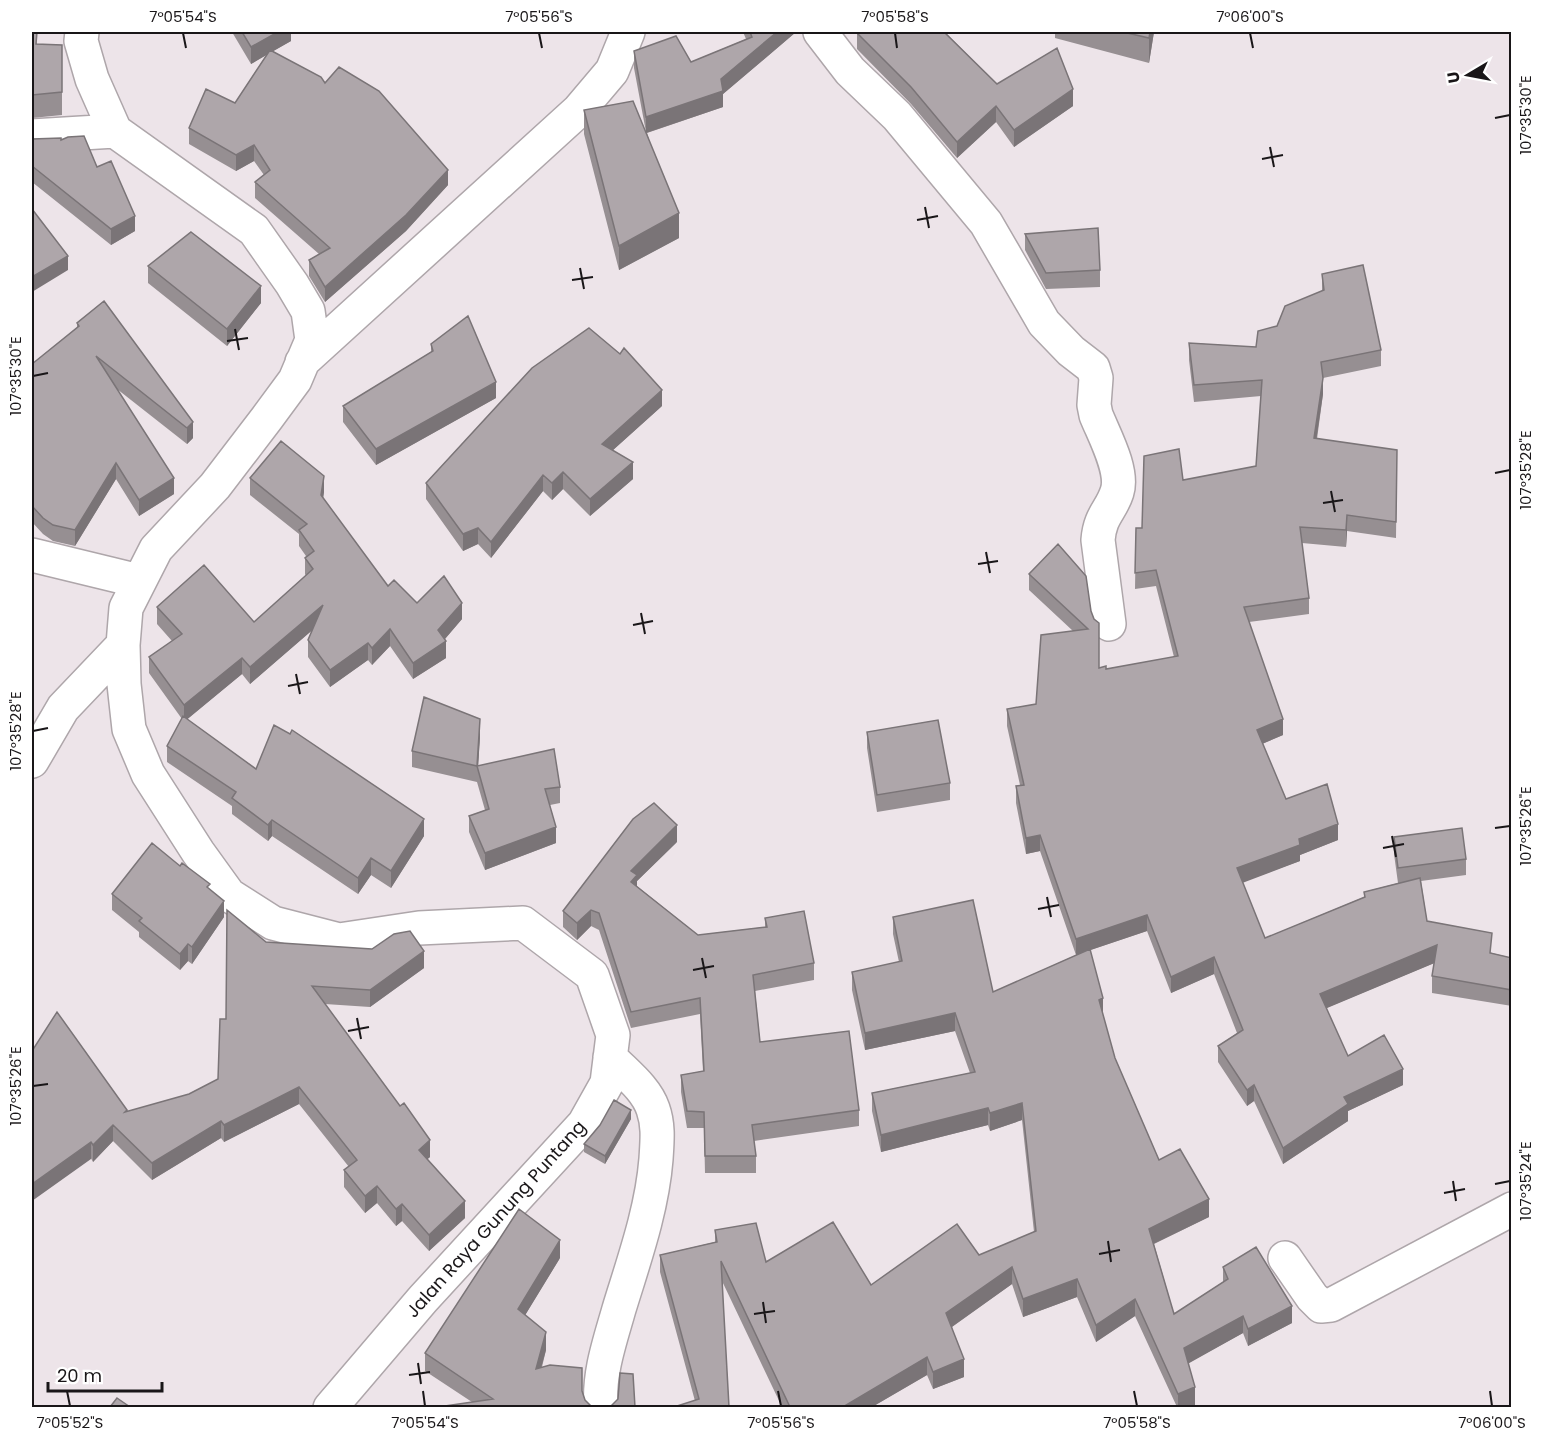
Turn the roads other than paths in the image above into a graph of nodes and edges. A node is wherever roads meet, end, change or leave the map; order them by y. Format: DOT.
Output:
graph roads {
  1 [pos="82,32"];
  2 [pos="628,32"];
  3 [pos="820,32"];
  4 [pos="114,131"];
  5 [pos="32,136"];
  6 [pos="302,362"];
  7 [pos="32,555"];
  8 [pos="139,581"];
  9 [pos="1109,624"];
  10 [pos="123,645"];
  11 [pos="32,760"];
  12 [pos="610,1057"];
  13 [pos="1512,1209"];
  14 [pos="1285,1258"];
  15 [pos="330,1407"];
  16 [pos="601,1407"];
  1 -- 4 [label="street"];
  2 -- 6 [label="street"];
  3 -- 9 [label="street"];
  4 -- 5 [label="street"];
  4 -- 6 [label="street, Jalan Raya Gunung Puntang"];
  6 -- 8 [label="street, Jalan Raya Gunung Puntang"];
  7 -- 8 [label="street"];
  8 -- 10 [label="street, Jalan Raya Gunung Puntang"];
  10 -- 11 [label="street"];
  10 -- 12 [label="street, Jalan Raya Gunung Puntang"];
  12 -- 15 [label="street, Jalan Raya Gunung Puntang"];
  12 -- 16 [label="street"];
  13 -- 14 [label="street"];
}
